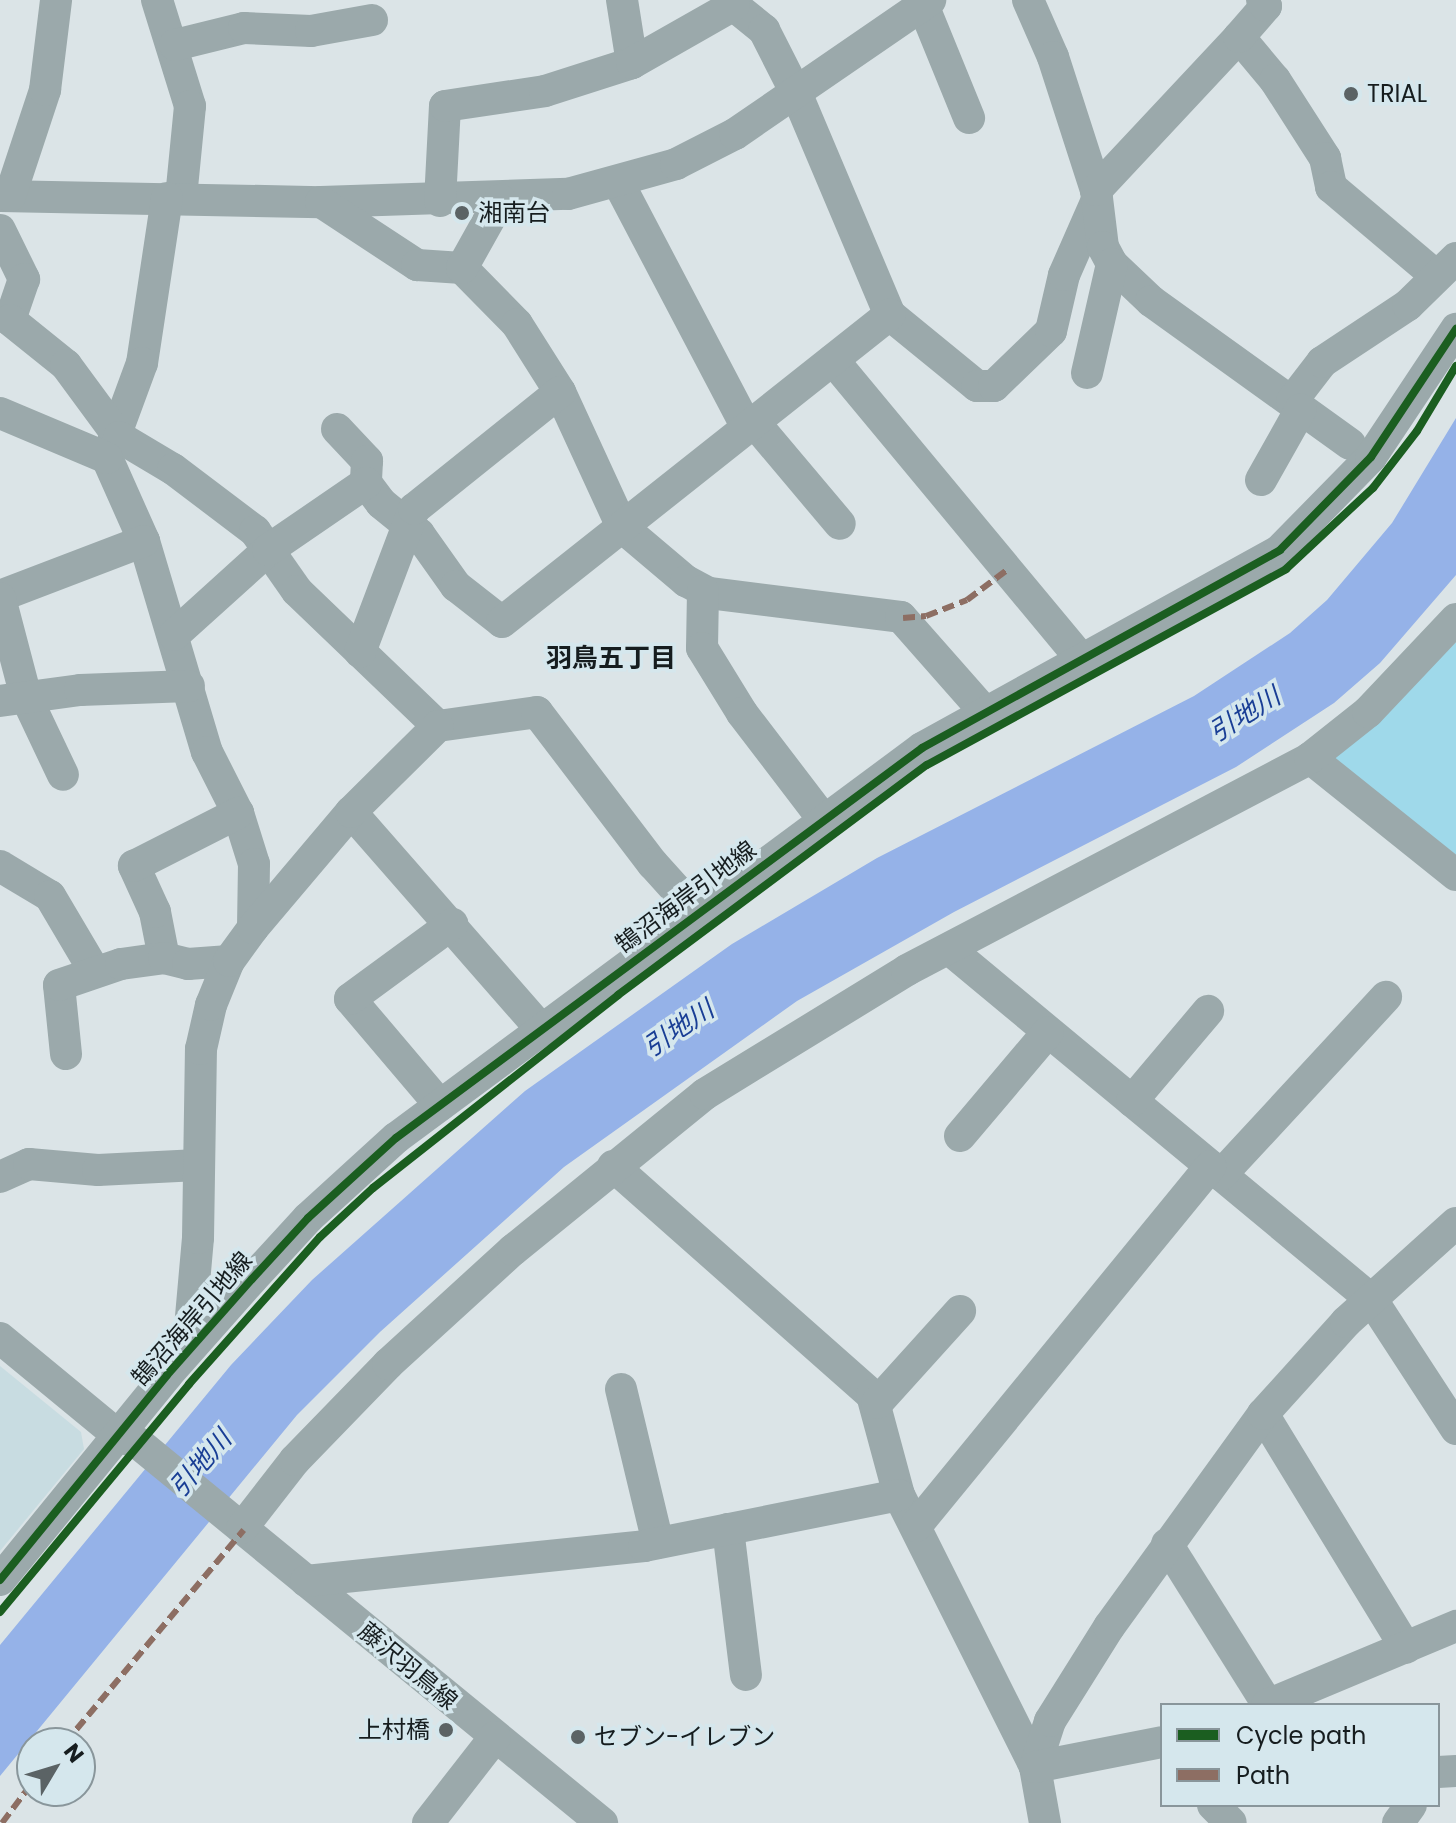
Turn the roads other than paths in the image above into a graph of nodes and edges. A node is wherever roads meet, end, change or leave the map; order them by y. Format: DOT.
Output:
graph roads {
  1 [pos="56,0"];
  2 [pos="157,0"];
  3 [pos="622,0"];
  4 [pos="1028,0"];
  5 [pos="1262,0"];
  6 [pos="927,2"];
  7 [pos="731,3"];
  8 [pos="372,20"];
  9 [pos="1239,37"];
  10 [pos="175,45"];
  11 [pos="632,63"];
  12 [pos="797,95"];
  13 [pos="969,118"];
  14 [pos="618,182"];
  15 [pos="1096,195"];
  16 [pos="5,196"];
  17 [pos="174,198"];
  18 [pos="500,200"];
  19 [pos="440,201"];
  20 [pos="321,202"];
  21 [pos="0,230"];
  22 [pos="1112,264"];
  23 [pos="1446,267"];
  24 [pos="462,268"];
  25 [pos="890,315"];
  26 [pos="1456,329"];
  27 [pos="833,360"];
  28 [pos="1087,373"];
  29 [pos="560,392"];
  30 [pos="1297,405"];
  31 [pos="0,413"];
  32 [pos="750,425"];
  33 [pos="337,429"];
  34 [pos="1350,444"];
  35 [pos="113,447"];
  36 [pos="1261,480"];
  37 [pos="366,483"];
  38 [pos="407,524"];
  39 [pos="840,524"];
  40 [pos="622,527"];
  41 [pos="144,541"];
  42 [pos="268,550"];
  43 [pos="703,591"];
  44 [pos="0,597"];
  45 [pos="1456,619"];
  46 [pos="174,635"];
  47 [pos="360,652"];
  48 [pos="1081,659"];
  49 [pos="189,686"];
  50 [pos="13,699"];
  51 [pos="983,710"];
  52 [pos="438,726"];
  53 [pos="1310,758"];
  54 [pos="63,775"];
  55 [pos="351,812"];
  56 [pos="238,813"];
  57 [pos="823,819"];
  58 [pos="0,866"];
  59 [pos="1456,875"];
  60 [pos="698,914"];
  61 [pos="452,924"];
  62 [pos="253,928"];
  63 [pos="949,949"];
  64 [pos="164,958"];
  65 [pos="229,961"];
  66 [pos="95,972"];
  67 [pos="1386,997"];
  68 [pos="1208,1011"];
  69 [pos="542,1030"];
  70 [pos="1048,1032"];
  71 [pos="66,1054"];
  72 [pos="1132,1101"];
  73 [pos="440,1105"];
  74 [pos="960,1136"];
  75 [pos="198,1165"];
  76 [pos="613,1166"];
  77 [pos="1216,1171"];
  78 [pos="0,1177"];
  79 [pos="1456,1223"];
  80 [pos="1372,1300"];
  81 [pos="960,1311"];
  82 [pos="0,1338"];
  83 [pos="188,1350"];
  84 [pos="621,1389"];
  85 [pos="877,1403"];
  86 [pos="1263,1414"];
  87 [pos="1456,1429"];
  88 [pos="133,1444"];
  89 [pos="899,1495"];
  90 [pos="916,1526"];
  91 [pos="242,1528"];
  92 [pos="728,1529"];
  93 [pos="658,1543"];
  94 [pos="1167,1544"];
  95 [pos="0,1580"];
  96 [pos="306,1581"];
  97 [pos="1456,1626"];
  98 [pos="1406,1648"];
  99 [pos="746,1675"];
  100 [pos="1267,1703"];
  101 [pos="1273,1703"];
  102 [pos="495,1737"];
  103 [pos="1160,1742"];
  104 [pos="1035,1767"];
  105 [pos="1215,1807"];
  106 [pos="428,1823"];
  107 [pos="602,1823"];
  108 [pos="1045,1823"];
  109 [pos="1231,1823"];
  1 -- 16 [label="street"];
  2 -- 10 [label="street"];
  3 -- 11 [label="street"];
  4 -- 15 [label="street"];
  5 -- 9 [label="street"];
  6 -- 12 [label="street"];
  6 -- 13 [label="street"];
  7 -- 11 [label="street"];
  7 -- 12 [label="street"];
  8 -- 10 [label="street"];
  9 -- 15 [label="street"];
  9 -- 23 [label="street"];
  10 -- 17 [label="street"];
  11 -- 19 [label="street"];
  12 -- 14 [label="street"];
  12 -- 25 [label="street"];
  14 -- 18 [label="street"];
  14 -- 32 [label="street"];
  15 -- 22 [label="street"];
  15 -- 25 [label="street"];
  16 -- 17 [label="street"];
  17 -- 20 [label="street"];
  17 -- 35 [label="street"];
  18 -- 19 [label="street"];
  18 -- 24 [label="street"];
  19 -- 20 [label="street"];
  20 -- 24 [label="street"];
  21 -- 35 [label="street"];
  22 -- 28 [label="street"];
  22 -- 30 [label="street"];
  23 -- 30 [label="street"];
  24 -- 29 [label="street"];
  25 -- 27 [label="street"];
  26 -- 48 [label="street, 鵠沼海岸引地線"];
  27 -- 32 [label="street"];
  27 -- 48 [label="street"];
  29 -- 38 [label="street"];
  29 -- 40 [label="street"];
  30 -- 34 [label="street"];
  30 -- 36 [label="street"];
  31 -- 35 [label="street"];
  32 -- 39 [label="street"];
  32 -- 40 [label="street"];
  33 -- 37 [label="street"];
  35 -- 41 [label="street"];
  35 -- 42 [label="street"];
  37 -- 38 [label="street"];
  37 -- 42 [label="street"];
  38 -- 40 [label="street"];
  38 -- 47 [label="street"];
  40 -- 43 [label="street"];
  41 -- 44 [label="street"];
  41 -- 46 [label="street"];
  42 -- 46 [label="street"];
  42 -- 47 [label="street"];
  43 -- 51 [label="street"];
  43 -- 57 [label="street"];
  44 -- 50 [label="street"];
  45 -- 53 [label="street"];
  46 -- 49 [label="street"];
  47 -- 52 [label="street"];
  48 -- 51 [label="street, 鵠沼海岸引地線"];
  49 -- 50 [label="street"];
  49 -- 56 [label="street"];
  50 -- 54 [label="street"];
  51 -- 57 [label="street, 鵠沼海岸引地線"];
  52 -- 55 [label="street"];
  52 -- 60 [label="street"];
  53 -- 59 [label="street"];
  53 -- 63 [label="street"];
  55 -- 61 [label="street"];
  55 -- 62 [label="street"];
  56 -- 62 [label="street"];
  56 -- 64 [label="street"];
  57 -- 60 [label="street, 鵠沼海岸引地線"];
  58 -- 66 [label="street"];
  60 -- 69 [label="street, 鵠沼海岸引地線"];
  61 -- 69 [label="street"];
  61 -- 73 [label="street"];
  62 -- 65 [label="street"];
  63 -- 70 [label="street"];
  63 -- 76 [label="street"];
  64 -- 65 [label="street"];
  64 -- 66 [label="street"];
  65 -- 75 [label="street"];
  66 -- 71 [label="street"];
  67 -- 77 [label="street"];
  68 -- 72 [label="street"];
  69 -- 73 [label="street, 鵠沼海岸引地線"];
  70 -- 72 [label="street"];
  70 -- 74 [label="street"];
  72 -- 77 [label="street"];
  73 -- 83 [label="street, 鵠沼海岸引地線"];
  75 -- 78 [label="street"];
  75 -- 83 [label="street"];
  76 -- 85 [label="street"];
  76 -- 91 [label="street"];
  77 -- 80 [label="street"];
  77 -- 90 [label="street"];
  79 -- 80 [label="street"];
  80 -- 86 [label="street"];
  80 -- 87 [label="street"];
  81 -- 85 [label="street"];
  82 -- 88 [label="street"];
  83 -- 88 [label="street, 鵠沼海岸引地線"];
  84 -- 93 [label="street"];
  85 -- 89 [label="street"];
  86 -- 94 [label="street"];
  86 -- 98 [label="street"];
  88 -- 91 [label="street, 藤沢羽鳥線"];
  88 -- 95 [label="street, 鵠沼海岸引地線"];
  89 -- 90 [label="street"];
  89 -- 92 [label="street"];
  90 -- 104 [label="street"];
  91 -- 96 [label="street, 藤沢羽鳥線"];
  92 -- 93 [label="street"];
  92 -- 99 [label="street"];
  93 -- 96 [label="street"];
  94 -- 100 [label="street"];
  94 -- 104 [label="street"];
  96 -- 102 [label="street, 藤沢羽鳥線"];
  97 -- 98 [label="street"];
  98 -- 101 [label="street"];
  102 -- 106 [label="street"];
  102 -- 107 [label="street, 藤沢羽鳥線"];
  103 -- 104 [label="street"];
  104 -- 108 [label="street"];
  105 -- 109 [label="street"];
}
